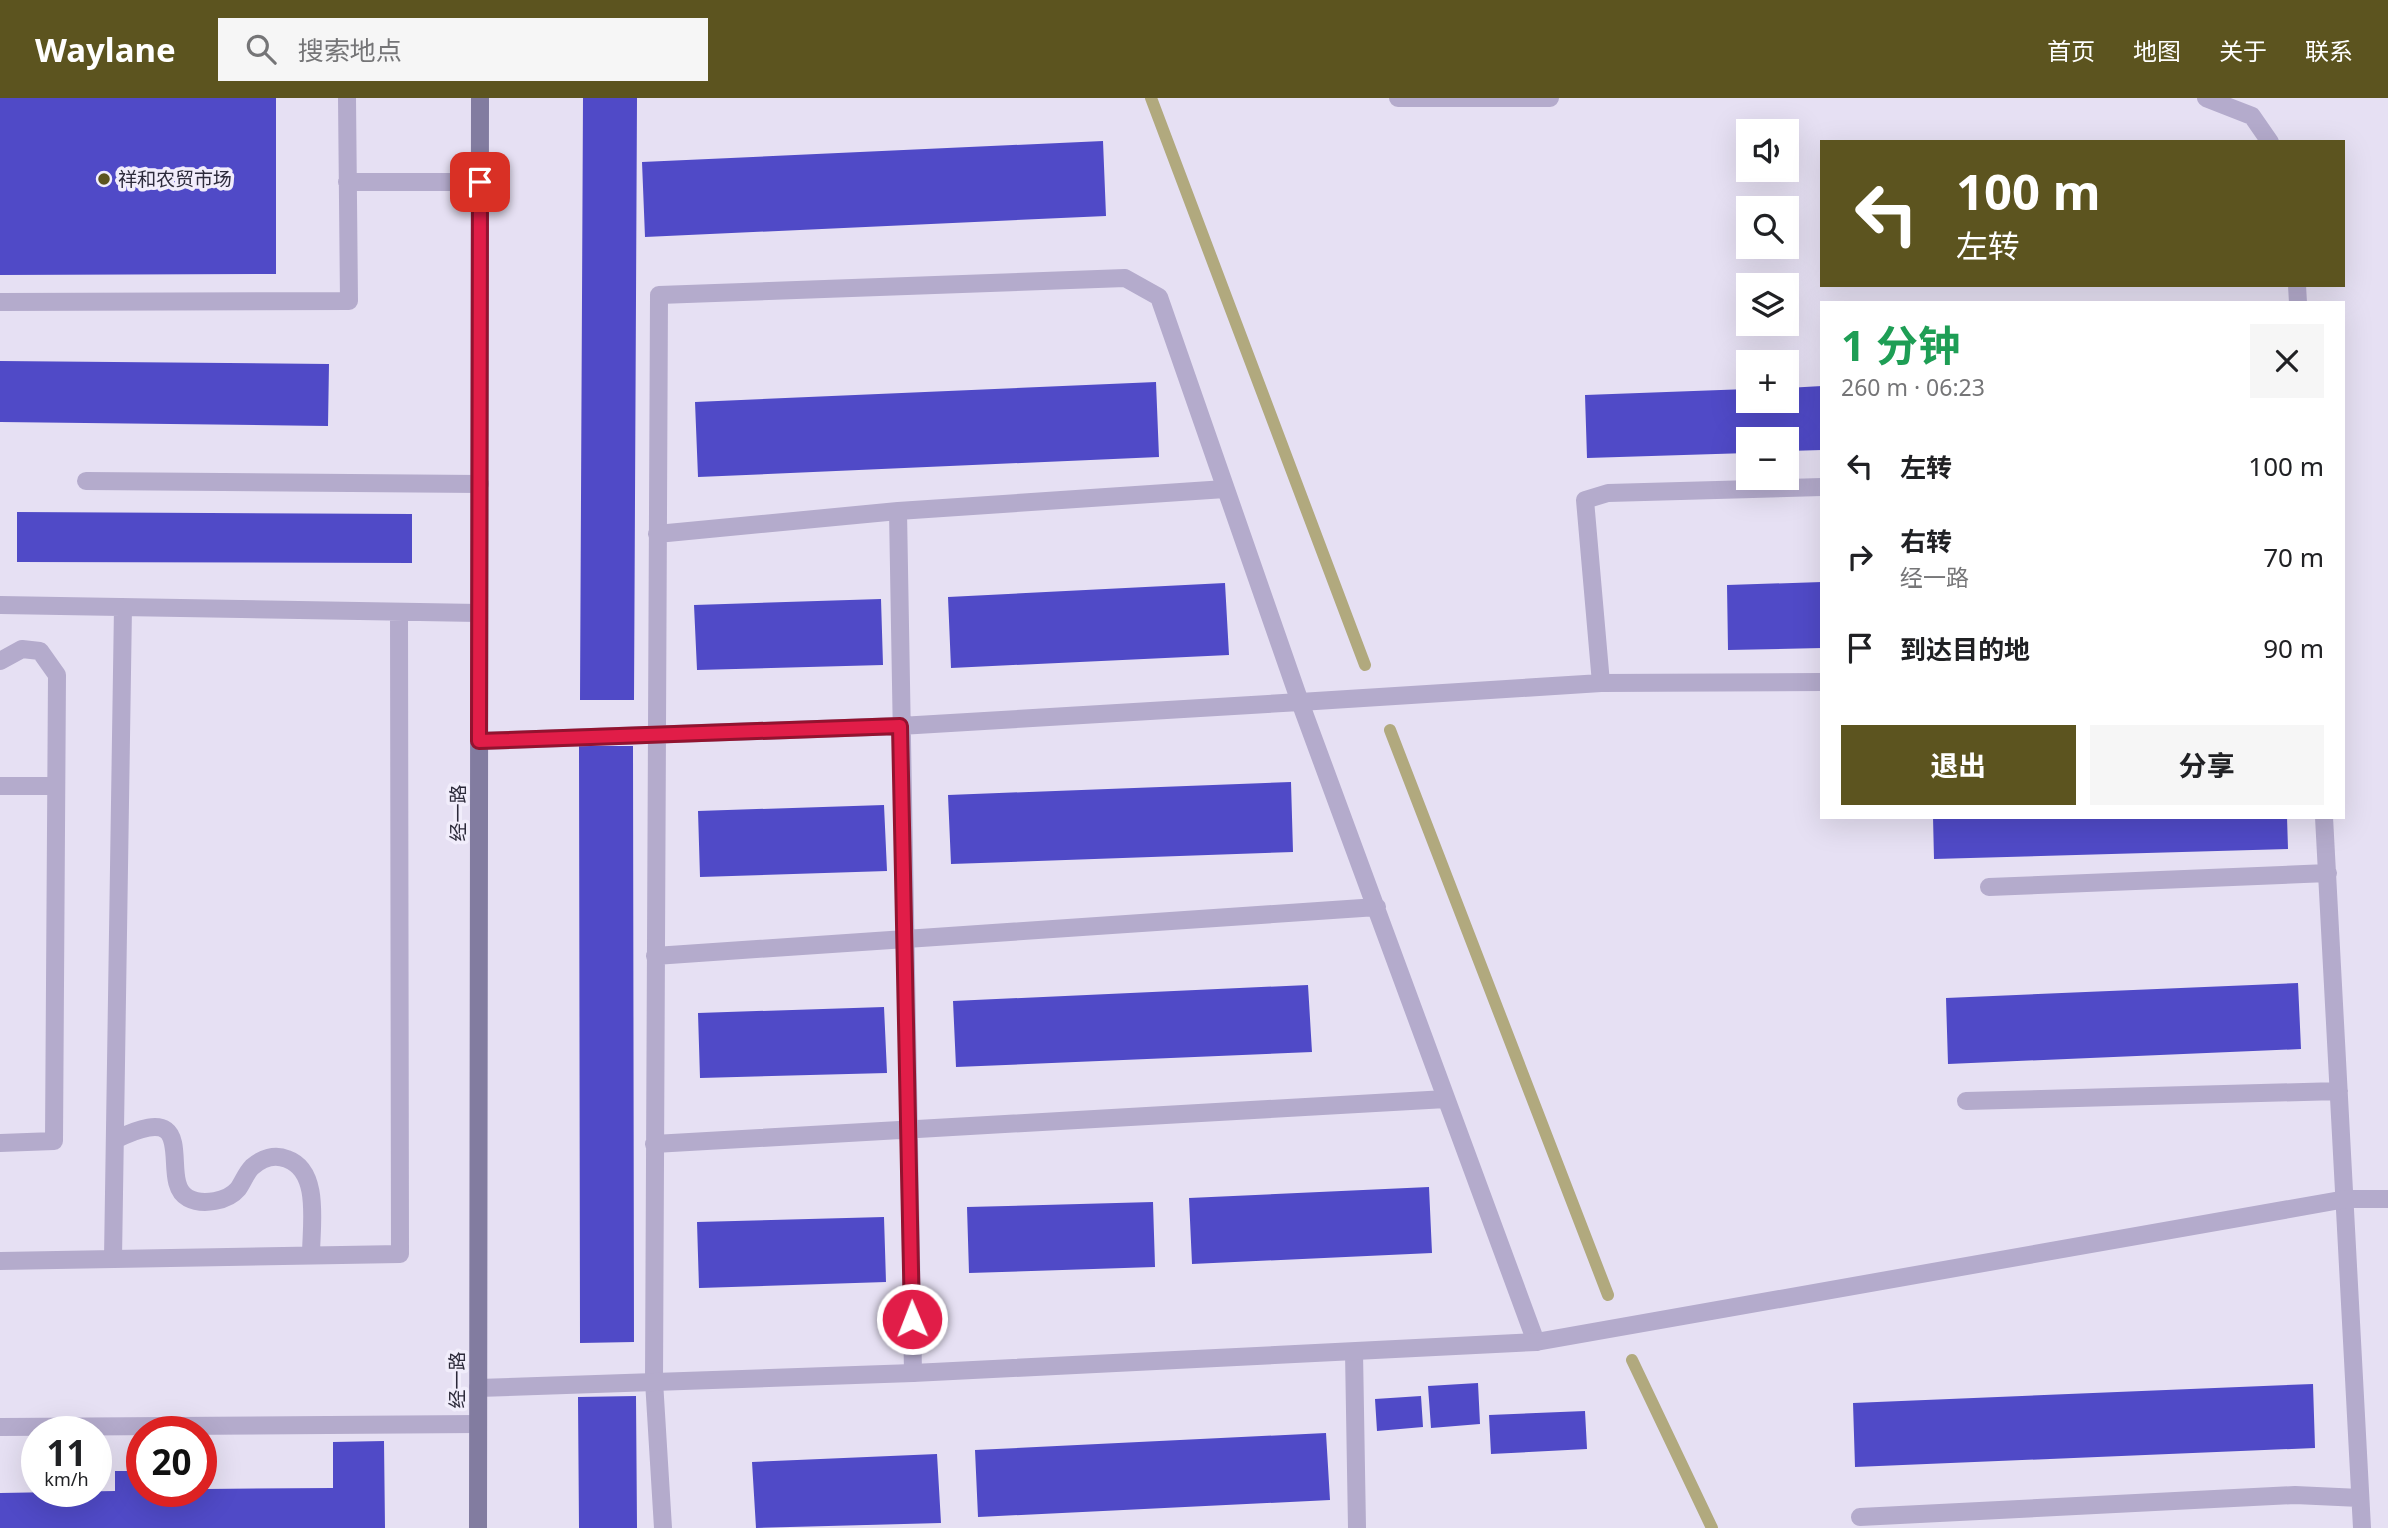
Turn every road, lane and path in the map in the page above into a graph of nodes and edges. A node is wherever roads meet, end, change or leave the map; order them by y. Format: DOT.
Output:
graph roads {
  1 [pos="347,98"];
  2 [pos="480,98"];
  3 [pos="1398,98"];
  4 [pos="1550,98"];
  5 [pos="2206,98"];
  6 [pos="2269,140"];
  7 [pos="347,182"];
  8 [pos="480,182"];
  9 [pos="0,302"];
  10 [pos="86,481"];
  11 [pos="480,484"];
  12 [pos="1820,487"];
  13 [pos="1225,489"];
  14 [pos="898,512"];
  15 [pos="657,534"];
  16 [pos="0,605"];
  17 [pos="123,607"];
  18 [pos="399,612"];
  19 [pos="479,612"];
  20 [pos="0,661"];
  21 [pos="1820,682"];
  22 [pos="1601,683"];
  23 [pos="1300,702"];
  24 [pos="900,726"];
  25 [pos="655,735"];
  26 [pos="479,741"];
  27 [pos="0,786"];
  28 [pos="57,786"];
  29 [pos="2324,819"];
  30 [pos="2328,873"];
  31 [pos="1989,887"];
  32 [pos="1377,907"];
  33 [pos="904,942"];
  34 [pos="655,956"];
  35 [pos="2339,1091"];
  36 [pos="1446,1100"];
  37 [pos="1966,1101"];
  38 [pos="908,1131"];
  39 [pos="116,1140"];
  40 [pos="0,1143"];
  41 [pos="654,1144"];
  42 [pos="2346,1199"];
  43 [pos="2388,1199"];
  44 [pos="311,1255"];
  45 [pos="113,1259"];
  46 [pos="0,1261"];
  47 [pos="1536,1342"];
  48 [pos="1354,1352"];
  49 [pos="913,1373"];
  50 [pos="654,1381"];
  51 [pos="478,1388"];
  52 [pos="478,1424"];
  53 [pos="0,1427"];
  54 [pos="2360,1498"];
  55 [pos="1860,1517"];
  56 [pos="478,1528"];
  57 [pos="663,1528"];
  58 [pos="1357,1528"];
  59 [pos="2362,1528"];
  1 -- 7 [label="street"];
  2 -- 8 [label="street, 经一路"];
  3 -- 4 [label="street"];
  5 -- 6 [label="street"];
  7 -- 8 [label="street"];
  7 -- 9 [label="street"];
  8 -- 11 [label="street, 经一路"];
  10 -- 11 [label="street"];
  11 -- 19 [label="street, 经一路"];
  12 -- 22 [label="street"];
  13 -- 14 [label="street"];
  13 -- 15 [label="street"];
  13 -- 23 [label="street"];
  14 -- 15 [label="street"];
  14 -- 24 [label="street"];
  15 -- 25 [label="street"];
  16 -- 17 [label="street"];
  17 -- 18 [label="street"];
  17 -- 39 [label="street"];
  18 -- 19 [label="street"];
  18 -- 44 [label="street"];
  19 -- 26 [label="street, 经一路"];
  20 -- 28 [label="street"];
  21 -- 22 [label="street"];
  22 -- 23 [label="street"];
  23 -- 24 [label="street"];
  23 -- 32 [label="street"];
  24 -- 25 [label="street"];
  24 -- 33 [label="street"];
  25 -- 26 [label="street"];
  25 -- 34 [label="street"];
  26 -- 51 [label="street, 经一路"];
  27 -- 28 [label="street"];
  28 -- 40 [label="street"];
  29 -- 30 [label="street"];
  30 -- 31 [label="street"];
  30 -- 35 [label="street"];
  32 -- 33 [label="street"];
  32 -- 36 [label="street"];
  33 -- 34 [label="street"];
  33 -- 38 [label="street"];
  34 -- 41 [label="street"];
  35 -- 37 [label="street"];
  35 -- 42 [label="street"];
  36 -- 38 [label="street"];
  36 -- 47 [label="street"];
  38 -- 41 [label="street"];
  38 -- 49 [label="street"];
  39 -- 44 [label="street"];
  39 -- 45 [label="street"];
  41 -- 50 [label="street"];
  42 -- 43 [label="street"];
  42 -- 47 [label="street"];
  42 -- 54 [label="street"];
  44 -- 45 [label="street"];
  45 -- 46 [label="street"];
  47 -- 48 [label="street"];
  48 -- 49 [label="street"];
  48 -- 58 [label="street"];
  49 -- 50 [label="street"];
  50 -- 51 [label="street"];
  50 -- 57 [label="street"];
  51 -- 52 [label="street, 经一路"];
  52 -- 53 [label="street"];
  52 -- 56 [label="street, 经一路"];
  54 -- 55 [label="street"];
  54 -- 59 [label="street"];
}
